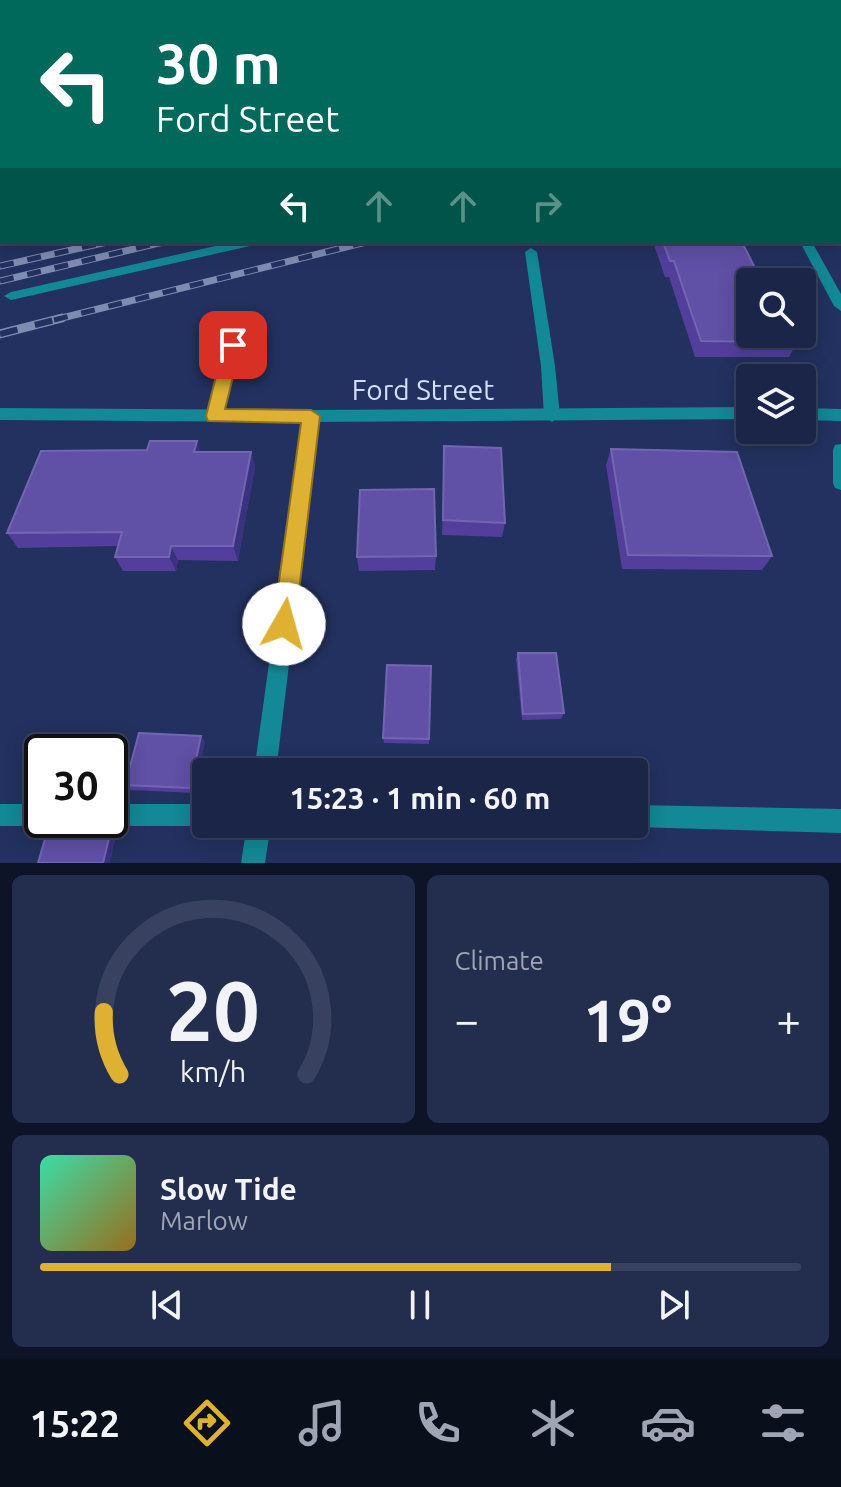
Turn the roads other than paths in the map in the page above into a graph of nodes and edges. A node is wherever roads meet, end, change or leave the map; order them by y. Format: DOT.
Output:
graph roads {
  1 [pos="241,244"];
  2 [pos="807,244"];
  3 [pos="531,252"];
  4 [pos="11,296"];
  5 [pos="841,306"];
  6 [pos="239,321"];
  7 [pos="736,413"];
  8 [pos="0,414"];
  9 [pos="816,414"];
  10 [pos="841,415"];
  11 [pos="215,416"];
  12 [pos="311,416"];
  13 [pos="552,416"];
  14 [pos="841,450"];
  15 [pos="841,483"];
  16 [pos="267,758"];
  17 [pos="0,815"];
  18 [pos="24,815"];
  19 [pos="128,815"];
  20 [pos="192,815"];
  21 [pos="648,816"];
  22 [pos="841,821"];
  23 [pos="257,838"];
  24 [pos="253,863"];
  1 -- 4 [label="street"];
  2 -- 5 [label="street"];
  3 -- 13 [label="street"];
  6 -- 11 [label="street"];
  7 -- 13 [label="street, Ford Street"];
  8 -- 11 [label="street, Ford Street"];
  9 -- 10 [label="street"];
  11 -- 12 [label="street, Ford Street"];
  12 -- 13 [label="street, Ford Street"];
  12 -- 16 [label="street"];
  14 -- 15 [label="street"];
  17 -- 18 [label="street"];
  19 -- 20 [label="street"];
  21 -- 22 [label="street"];
  23 -- 24 [label="street"];
}
